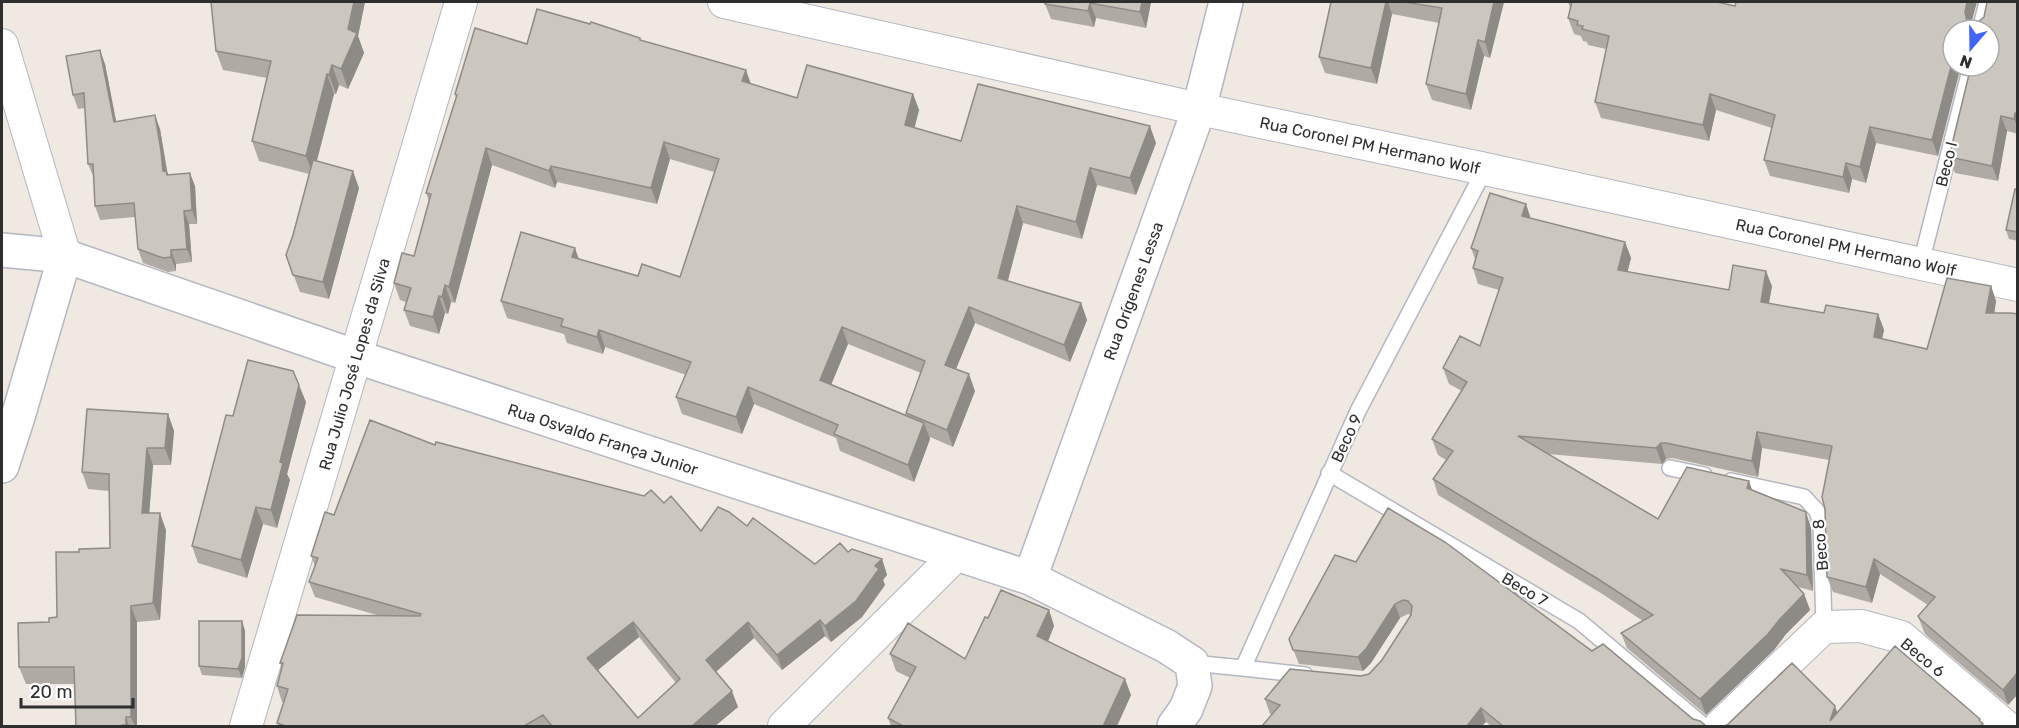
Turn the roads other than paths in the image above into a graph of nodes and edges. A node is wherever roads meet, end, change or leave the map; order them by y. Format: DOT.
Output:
graph roads {
  1 [pos="461,2"];
  2 [pos="724,2"];
  3 [pos="1226,2"];
  4 [pos="1987,2"];
  5 [pos="1983,18"];
  6 [pos="2,45"];
  7 [pos="1968,78"];
  8 [pos="1198,109"];
  9 [pos="1485,169"];
  10 [pos="2,250"];
  11 [pos="64,256"];
  12 [pos="1921,262"];
  13 [pos="2018,285"];
  14 [pos="357,357"];
  15 [pos="9,414"];
  16 [pos="2,466"];
  17 [pos="1670,468"];
  18 [pos="1329,473"];
  19 [pos="956,555"];
  20 [pos="1030,578"];
  21 [pos="1824,627"];
  22 [pos="1192,663"];
  23 [pos="1243,668"];
  24 [pos="1319,677"];
  25 [pos="246,726"];
  26 [pos="784,726"];
  27 [pos="1174,726"];
  28 [pos="1704,726"];
  29 [pos="1720,726"];
  30 [pos="2005,726"];
  1 -- 14 [label="street, Rua Julio José Lopes da Silva"];
  2 -- 8 [label="street, Rua Coronel PM Hermano Wolf"];
  3 -- 8 [label="street, Rua Orígenes Lessa"];
  4 -- 5 [label="lane"];
  6 -- 11 [label="street"];
  7 -- 12 [label="lane, Beco I"];
  8 -- 9 [label="street, Rua Coronel PM Hermano Wolf"];
  8 -- 20 [label="street, Rua Orígenes Lessa"];
  9 -- 12 [label="street, Rua Coronel PM Hermano Wolf"];
  9 -- 18 [label="lane, Beco 9"];
  10 -- 11 [label="street, Rua Osvaldo França Junior"];
  11 -- 14 [label="street, Rua Osvaldo França Junior"];
  11 -- 15 [label="street"];
  12 -- 13 [label="street, Rua Coronel PM Hermano Wolf"];
  14 -- 19 [label="street, Rua Osvaldo França Junior"];
  14 -- 25 [label="street, Rua Julio José Lopes da Silva"];
  15 -- 16 [label="street"];
  17 -- 21 [label="lane, Beco 8"];
  18 -- 23 [label="lane, Beco 9"];
  18 -- 28 [label="lane, Beco 7"];
  19 -- 20 [label="street, Rua Osvaldo França Junior"];
  19 -- 26 [label="street"];
  20 -- 22 [label="street, Rua Osvaldo França Junior"];
  21 -- 29 [label="street"];
  21 -- 30 [label="street, Beco 6"];
  22 -- 23 [label="lane"];
  22 -- 27 [label="street"];
  23 -- 24 [label="lane"];
}
